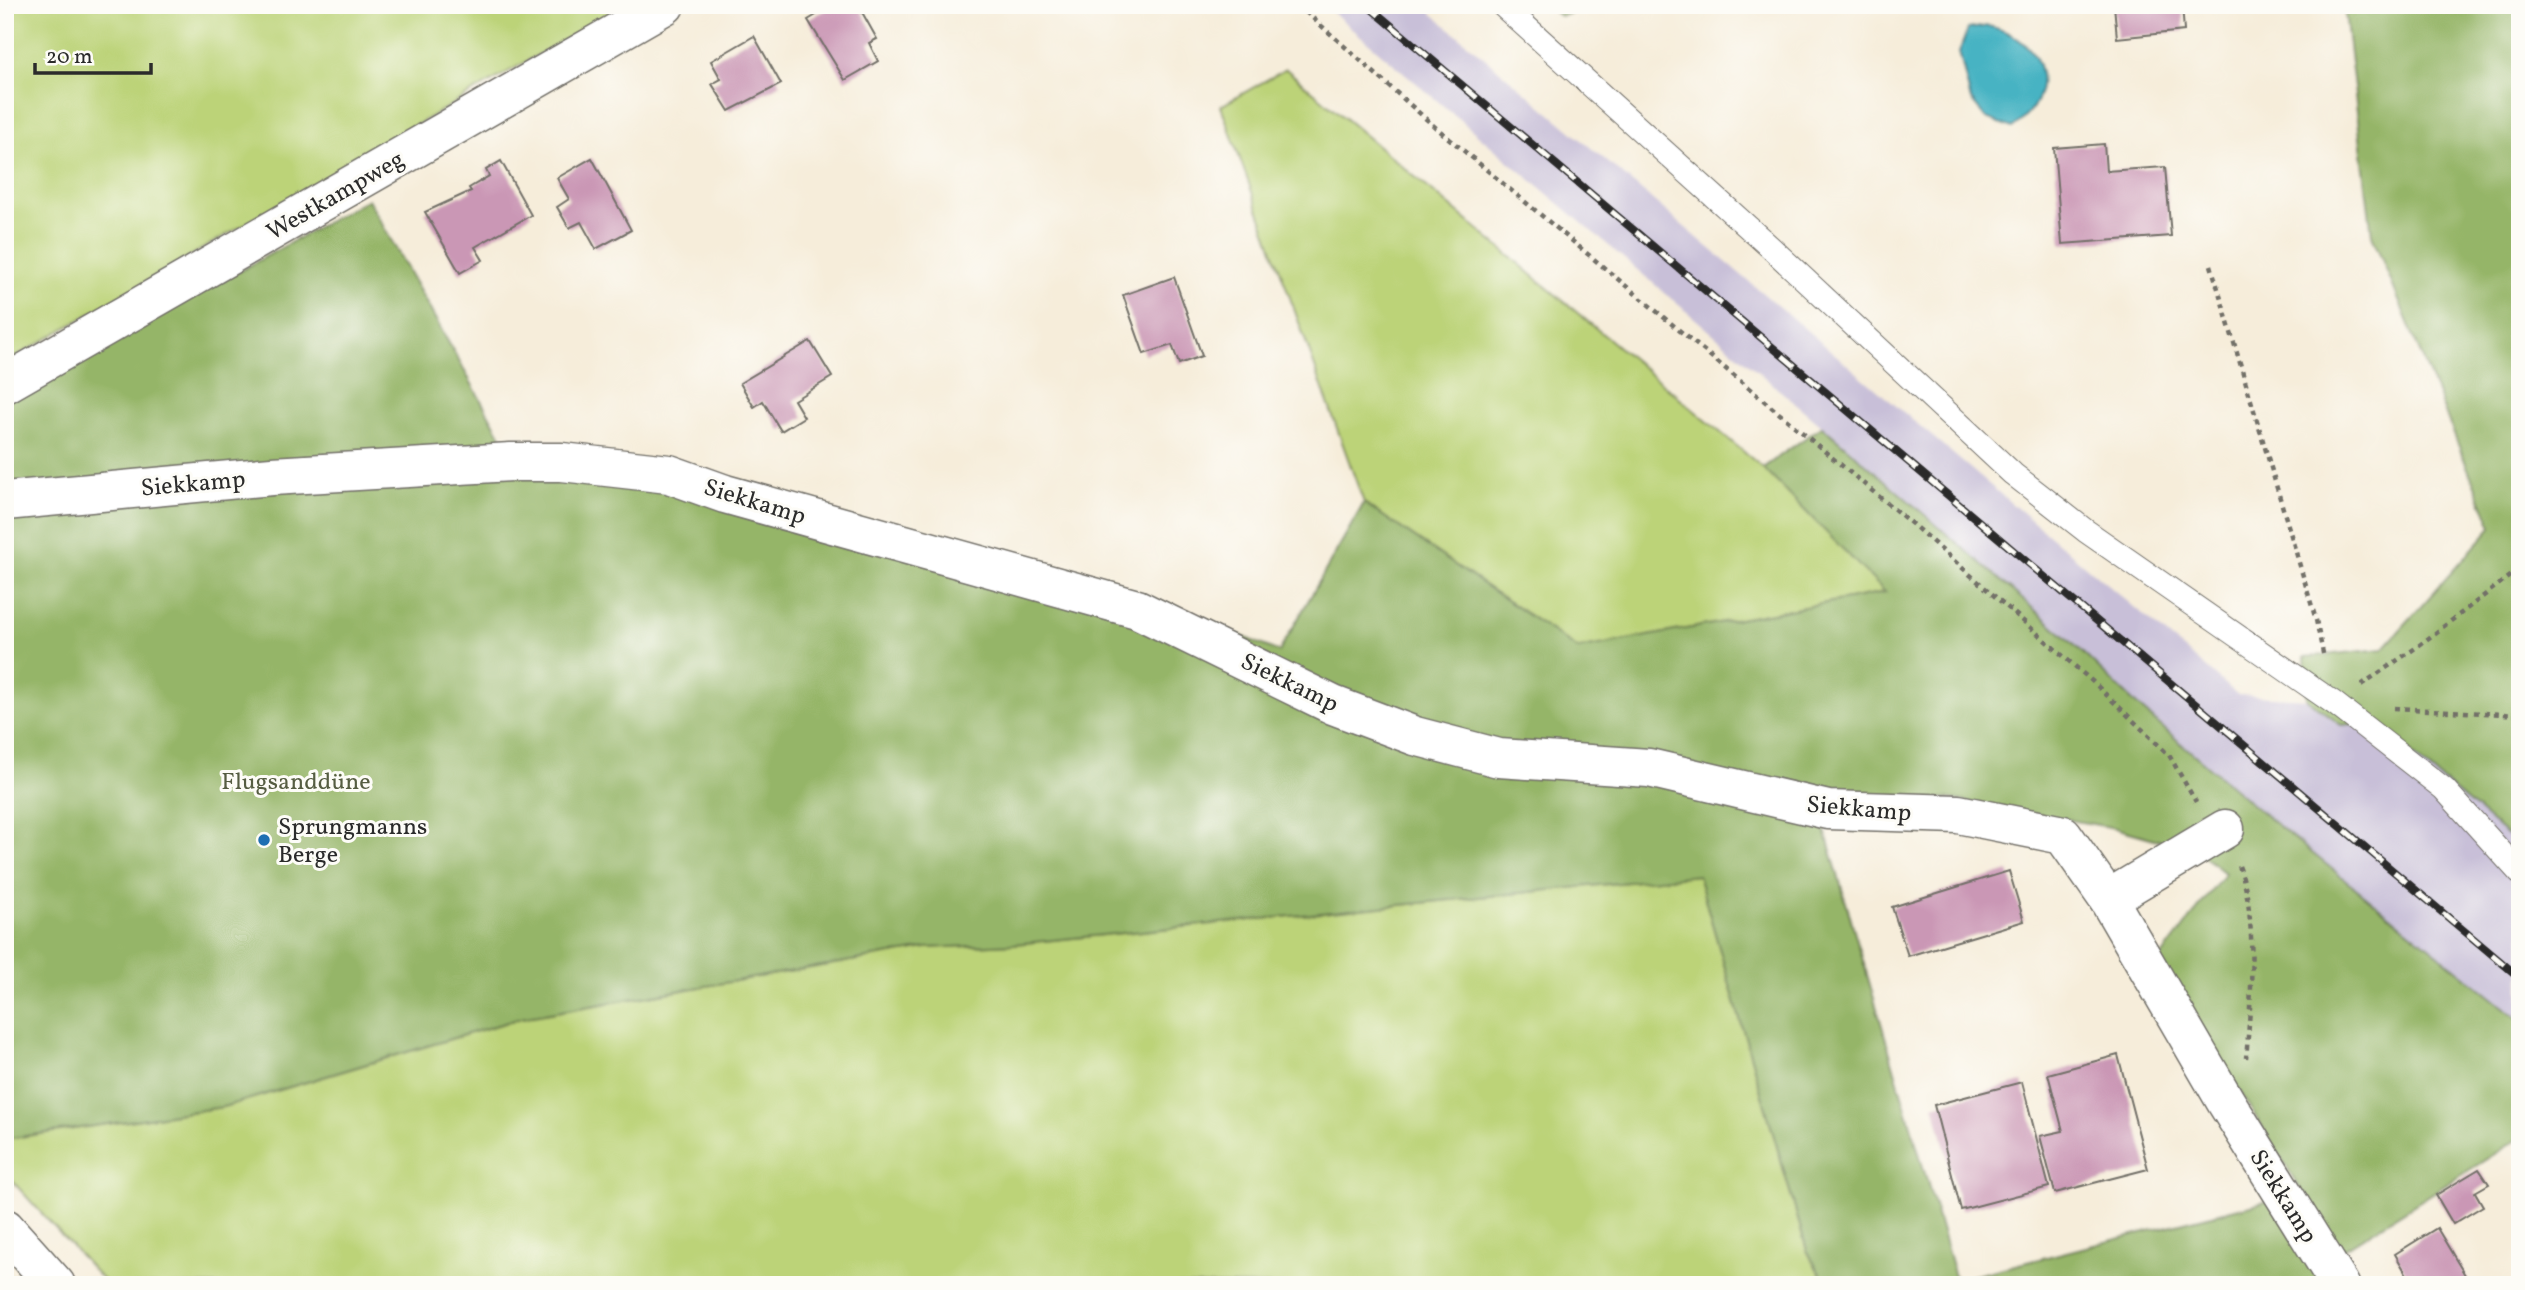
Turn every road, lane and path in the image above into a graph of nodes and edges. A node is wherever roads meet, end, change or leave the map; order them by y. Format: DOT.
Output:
graph roads {
  1 [pos="665,5"];
  2 [pos="1298,5"];
  3 [pos="1502,5"];
  4 [pos="2211,265"];
  5 [pos="5,384"];
  6 [pos="5,501"];
  7 [pos="2520,568"];
  8 [pos="2334,703"];
  9 [pos="2520,715"];
  10 [pos="2225,829"];
  11 [pos="2520,873"];
  12 [pos="2108,900"];
  13 [pos="2226,1101"];
  14 [pos="5,1228"];
  15 [pos="56,1285"];
  16 [pos="2340,1285"];
  1 -- 5 [label="street, Westkampweg"];
  2 -- 10 [label="path"];
  3 -- 8 [label="lane"];
  4 -- 8 [label="path"];
  6 -- 12 [label="street, Siekkamp"];
  7 -- 8 [label="path"];
  8 -- 9 [label="path"];
  8 -- 11 [label="lane"];
  10 -- 12 [label="street"];
  10 -- 13 [label="path"];
  12 -- 13 [label="street, Siekkamp"];
  13 -- 16 [label="street, Siekkamp"];
  14 -- 15 [label="street"];
}
